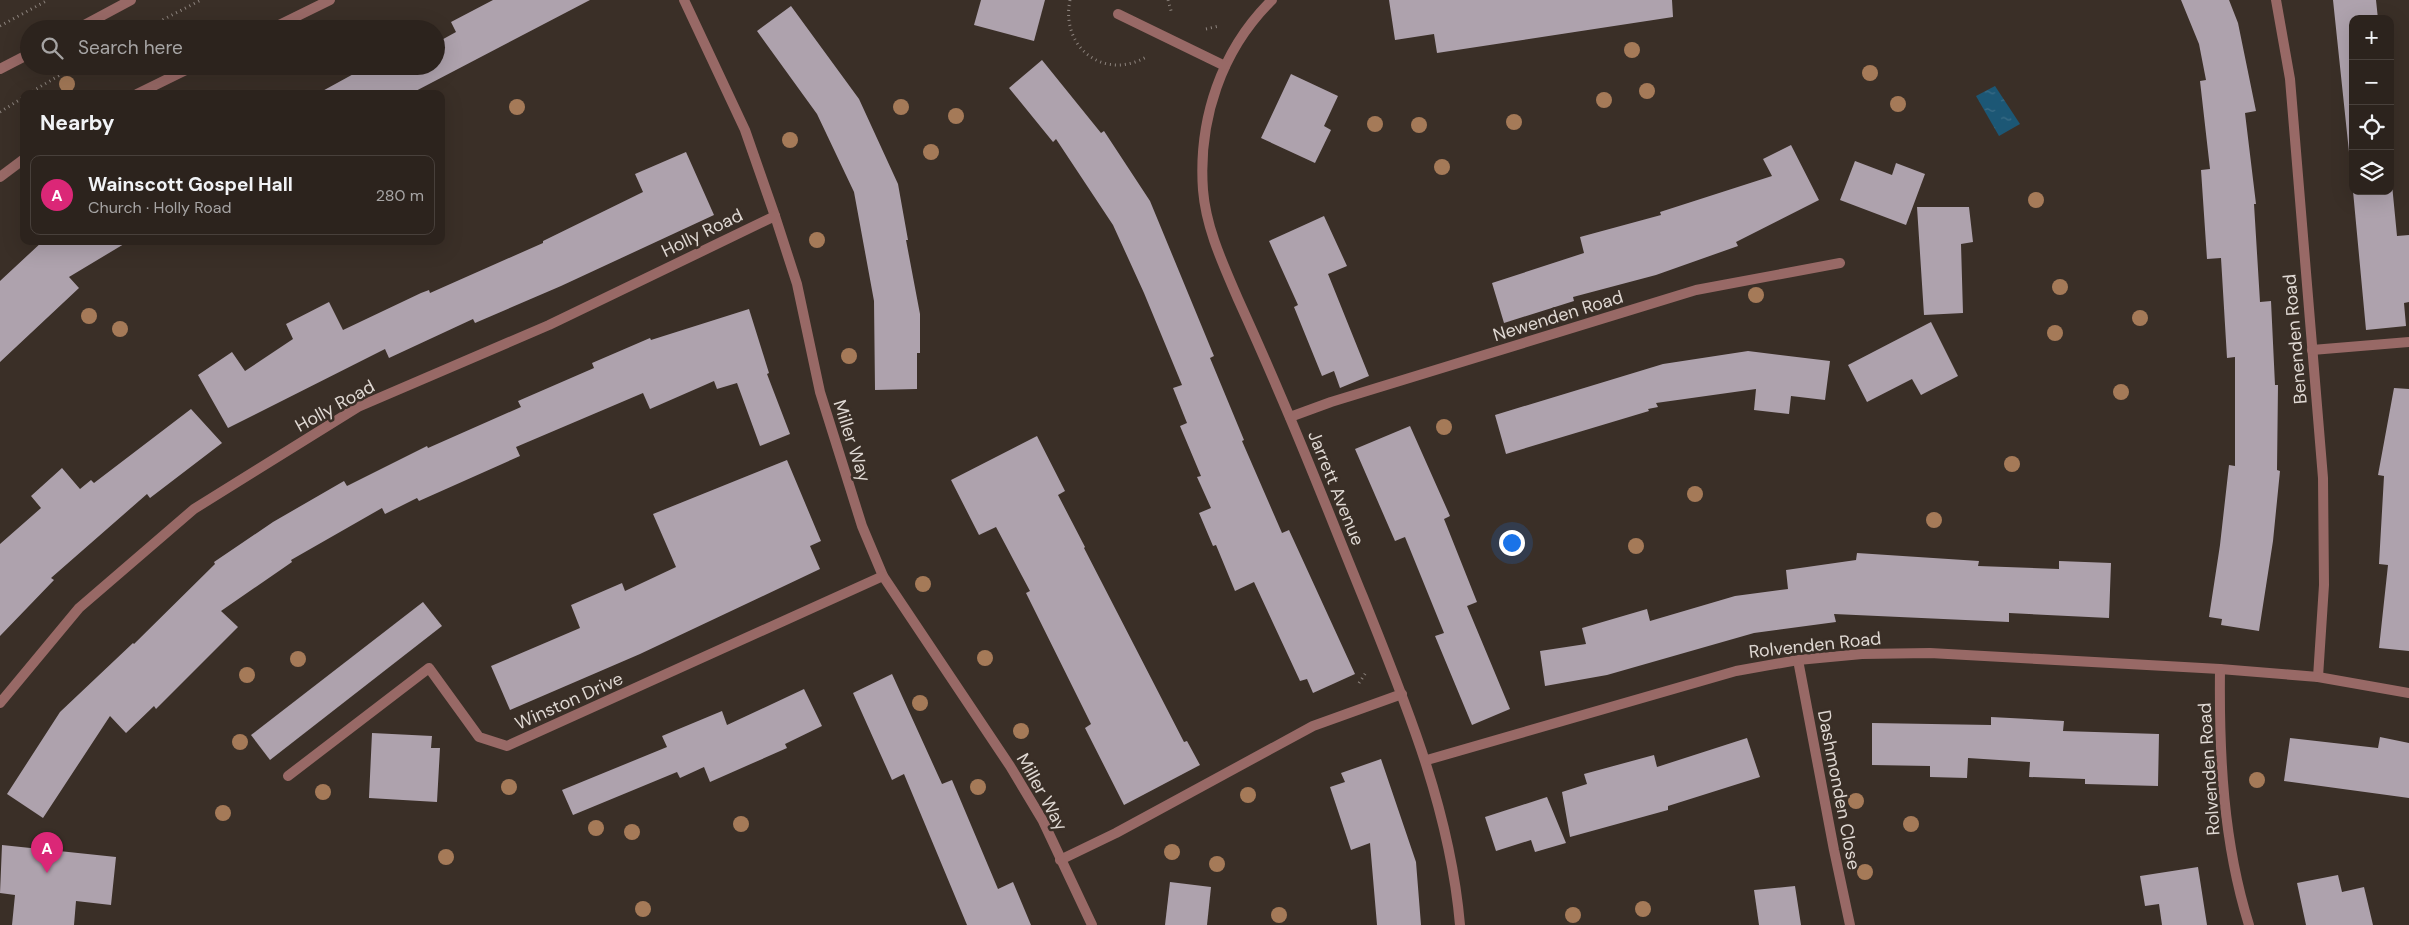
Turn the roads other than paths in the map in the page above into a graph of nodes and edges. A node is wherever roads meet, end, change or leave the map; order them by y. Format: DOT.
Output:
graph roads {
  1 [pos="131,0"];
  2 [pos="330,0"];
  3 [pos="684,0"];
  4 [pos="1272,0"];
  5 [pos="2276,0"];
  6 [pos="1118,14"];
  7 [pos="94,20"];
  8 [pos="289,20"];
  9 [pos="20,59"];
  10 [pos="1225,66"];
  11 [pos="0,70"];
  12 [pos="176,75"];
  13 [pos="146,90"];
  14 [pos="20,162"];
  15 [pos="0,177"];
  16 [pos="775,216"];
  17 [pos="1840,263"];
  18 [pos="2409,342"];
  19 [pos="2312,350"];
  20 [pos="1290,417"];
  21 [pos="883,576"];
  22 [pos="1798,660"];
  23 [pos="2220,669"];
  24 [pos="2318,677"];
  25 [pos="1402,694"];
  26 [pos="2409,694"];
  27 [pos="0,703"];
  28 [pos="1426,760"];
  29 [pos="288,776"];
  30 [pos="1060,860"];
  31 [pos="1092,925"];
  32 [pos="1460,925"];
  33 [pos="1850,925"];
  34 [pos="2249,925"];
  1 -- 7 [label="street"];
  2 -- 8 [label="street"];
  3 -- 16 [label="street, Miller Way"];
  4 -- 10 [label="street, Jarrett Avenue"];
  5 -- 19 [label="street, Benenden Road"];
  6 -- 10 [label="street"];
  9 -- 11 [label="street"];
  10 -- 20 [label="street, Jarrett Avenue"];
  12 -- 13 [label="street"];
  14 -- 15 [label="street"];
  16 -- 21 [label="street, Miller Way"];
  16 -- 27 [label="street, Holly Road"];
  17 -- 20 [label="street, Newenden Road"];
  18 -- 19 [label="street"];
  19 -- 24 [label="street, Benenden Road"];
  20 -- 25 [label="street, Jarrett Avenue"];
  21 -- 29 [label="street, Winston Drive"];
  21 -- 30 [label="street, Miller Way"];
  22 -- 23 [label="street, Rolvenden Road"];
  22 -- 28 [label="street, Rolvenden Road"];
  22 -- 33 [label="street, Dashmonden Close"];
  23 -- 24 [label="street, Rolvenden Road"];
  23 -- 34 [label="street, Rolvenden Road"];
  24 -- 26 [label="street, Rolvenden Road"];
  25 -- 28 [label="street, Jarrett Avenue"];
  25 -- 30 [label="street, Miller Way"];
  28 -- 32 [label="street, Jarrett Avenue"];
  30 -- 31 [label="street, Miller Way"];
}
